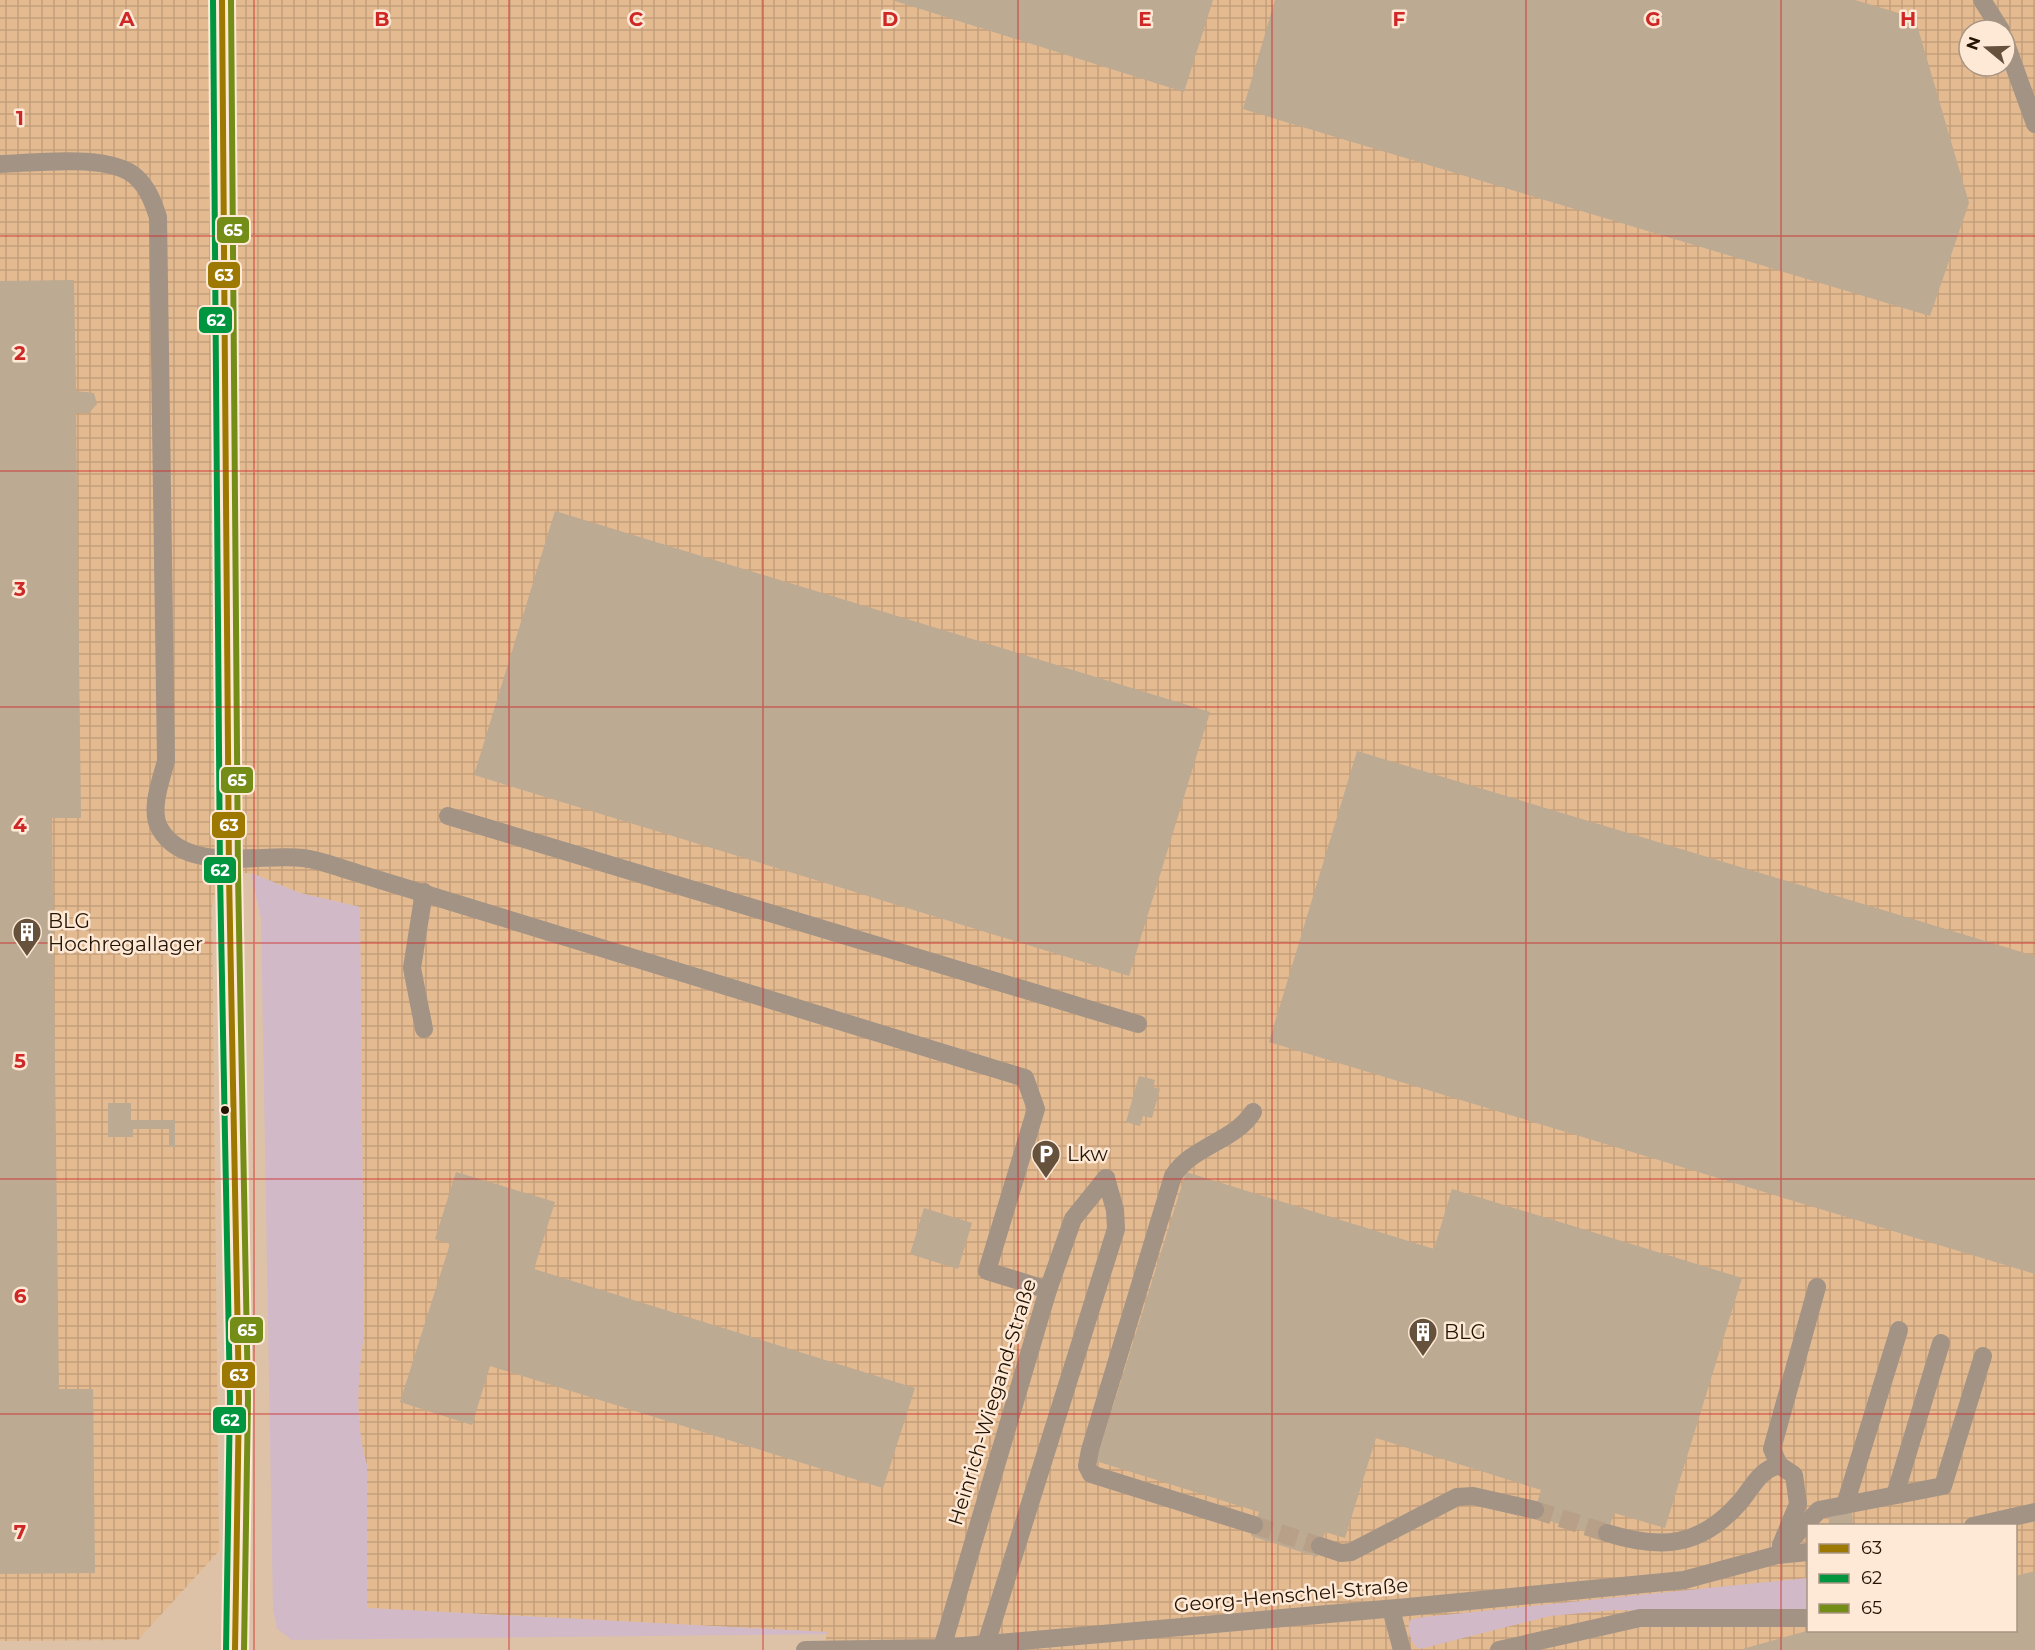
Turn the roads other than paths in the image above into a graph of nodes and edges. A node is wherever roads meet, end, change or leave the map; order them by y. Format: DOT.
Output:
graph roads {
  1 [pos="222,0"];
  2 [pos="1982,0"];
  3 [pos="1993,18"];
  4 [pos="2017,74"];
  5 [pos="2035,124"];
  6 [pos="0,164"];
  7 [pos="448,816"];
  8 [pos="424,892"];
  9 [pos="1138,1024"];
  10 [pos="424,1029"];
  11 [pos="1253,1112"];
  12 [pos="1818,1287"];
  13 [pos="1048,1290"];
  14 [pos="1899,1330"];
  15 [pos="1941,1343"];
  16 [pos="1983,1356"];
  17 [pos="1779,1465"];
  18 [pos="1895,1495"];
  19 [pos="1845,1505"];
  20 [pos="1535,1510"];
  21 [pos="2035,1512"];
  22 [pos="1981,1524"];
  23 [pos="1254,1526"];
  24 [pos="1607,1533"];
  25 [pos="1320,1546"];
  26 [pos="1807,1552"];
  27 [pos="1777,1555"];
  28 [pos="1391,1609"];
  29 [pos="1807,1618"];
  30 [pos="986,1644"];
  31 [pos="942,1648"];
  32 [pos="235,1650"];
  33 [pos="805,1650"];
  34 [pos="1402,1650"];
  35 [pos="1499,1650"];
  1 -- 32 [label="street, bridge"];
  2 -- 3 [label="street"];
  4 -- 5 [label="street"];
  6 -- 8 [label="street"];
  7 -- 9 [label="street"];
  8 -- 10 [label="street"];
  8 -- 13 [label="street"];
  11 -- 23 [label="street"];
  12 -- 17 [label="street"];
  13 -- 30 [label="street, Heinrich-Wiegand-Straße"];
  13 -- 31 [label="street, Heinrich-Wiegand-Straße"];
  14 -- 19 [label="street"];
  15 -- 18 [label="street"];
  16 -- 18 [label="street"];
  17 -- 24 [label="street"];
  17 -- 27 [label="street"];
  18 -- 19 [label="street"];
  19 -- 27 [label="street"];
  20 -- 25 [label="street"];
  21 -- 22 [label="street"];
  26 -- 27 [label="street, Georg-Henschel-Straße"];
  27 -- 28 [label="street, Georg-Henschel-Straße"];
  28 -- 30 [label="street, Georg-Henschel-Straße"];
  28 -- 34 [label="street"];
  29 -- 35 [label="street"];
  30 -- 31 [label="street, Georg-Henschel-Straße"];
  31 -- 33 [label="street, Georg-Henschel-Straße"];
}
